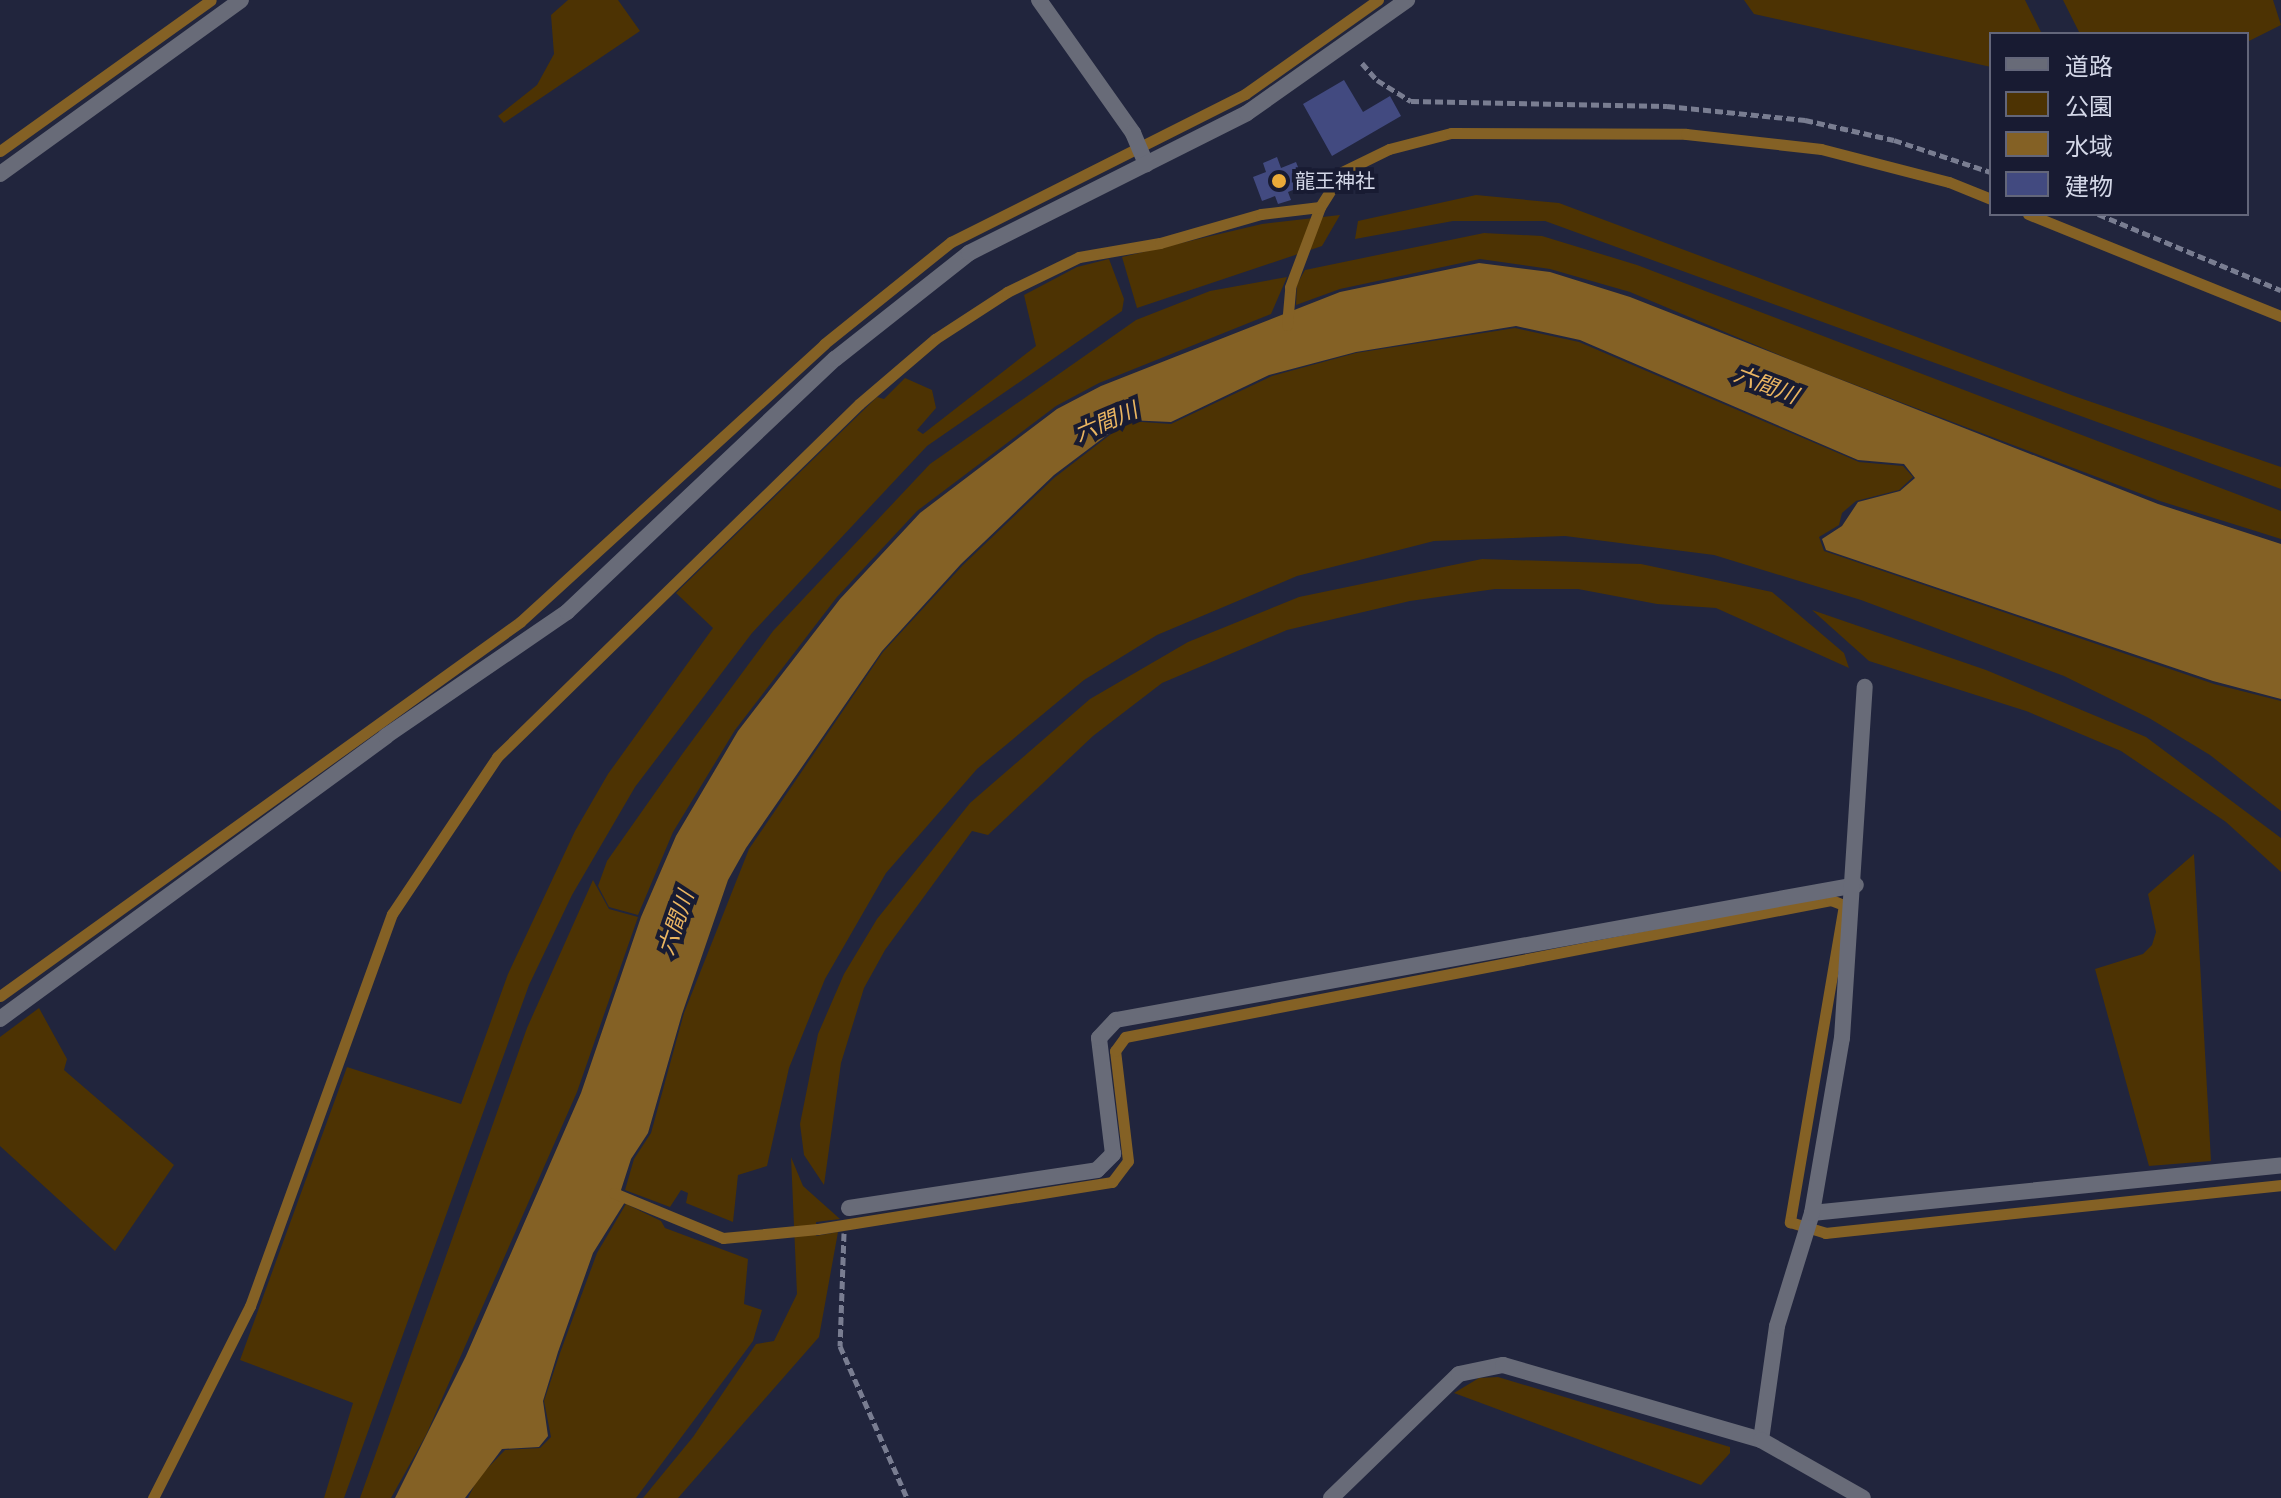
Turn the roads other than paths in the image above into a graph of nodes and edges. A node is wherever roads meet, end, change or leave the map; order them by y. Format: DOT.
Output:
graph roads {
  1 [pos="241,0"];
  2 [pos="1039,0"];
  3 [pos="1407,0"];
  4 [pos="1144,158"];
  5 [pos="0,174"];
  6 [pos="1865,687"];
  7 [pos="1856,885"];
  8 [pos="0,1019"];
  9 [pos="2281,1165"];
  10 [pos="849,1208"];
  11 [pos="1811,1216"];
  12 [pos="1761,1440"];
  13 [pos="1331,1498"];
  14 [pos="1863,1498"];
  1 -- 5 [label="street"];
  2 -- 4 [label="street"];
  3 -- 4 [label="street"];
  4 -- 8 [label="street"];
  6 -- 7 [label="street"];
  7 -- 10 [label="street"];
  7 -- 11 [label="street"];
  9 -- 11 [label="street"];
  11 -- 12 [label="street"];
  12 -- 13 [label="street"];
  12 -- 14 [label="street"];
}
